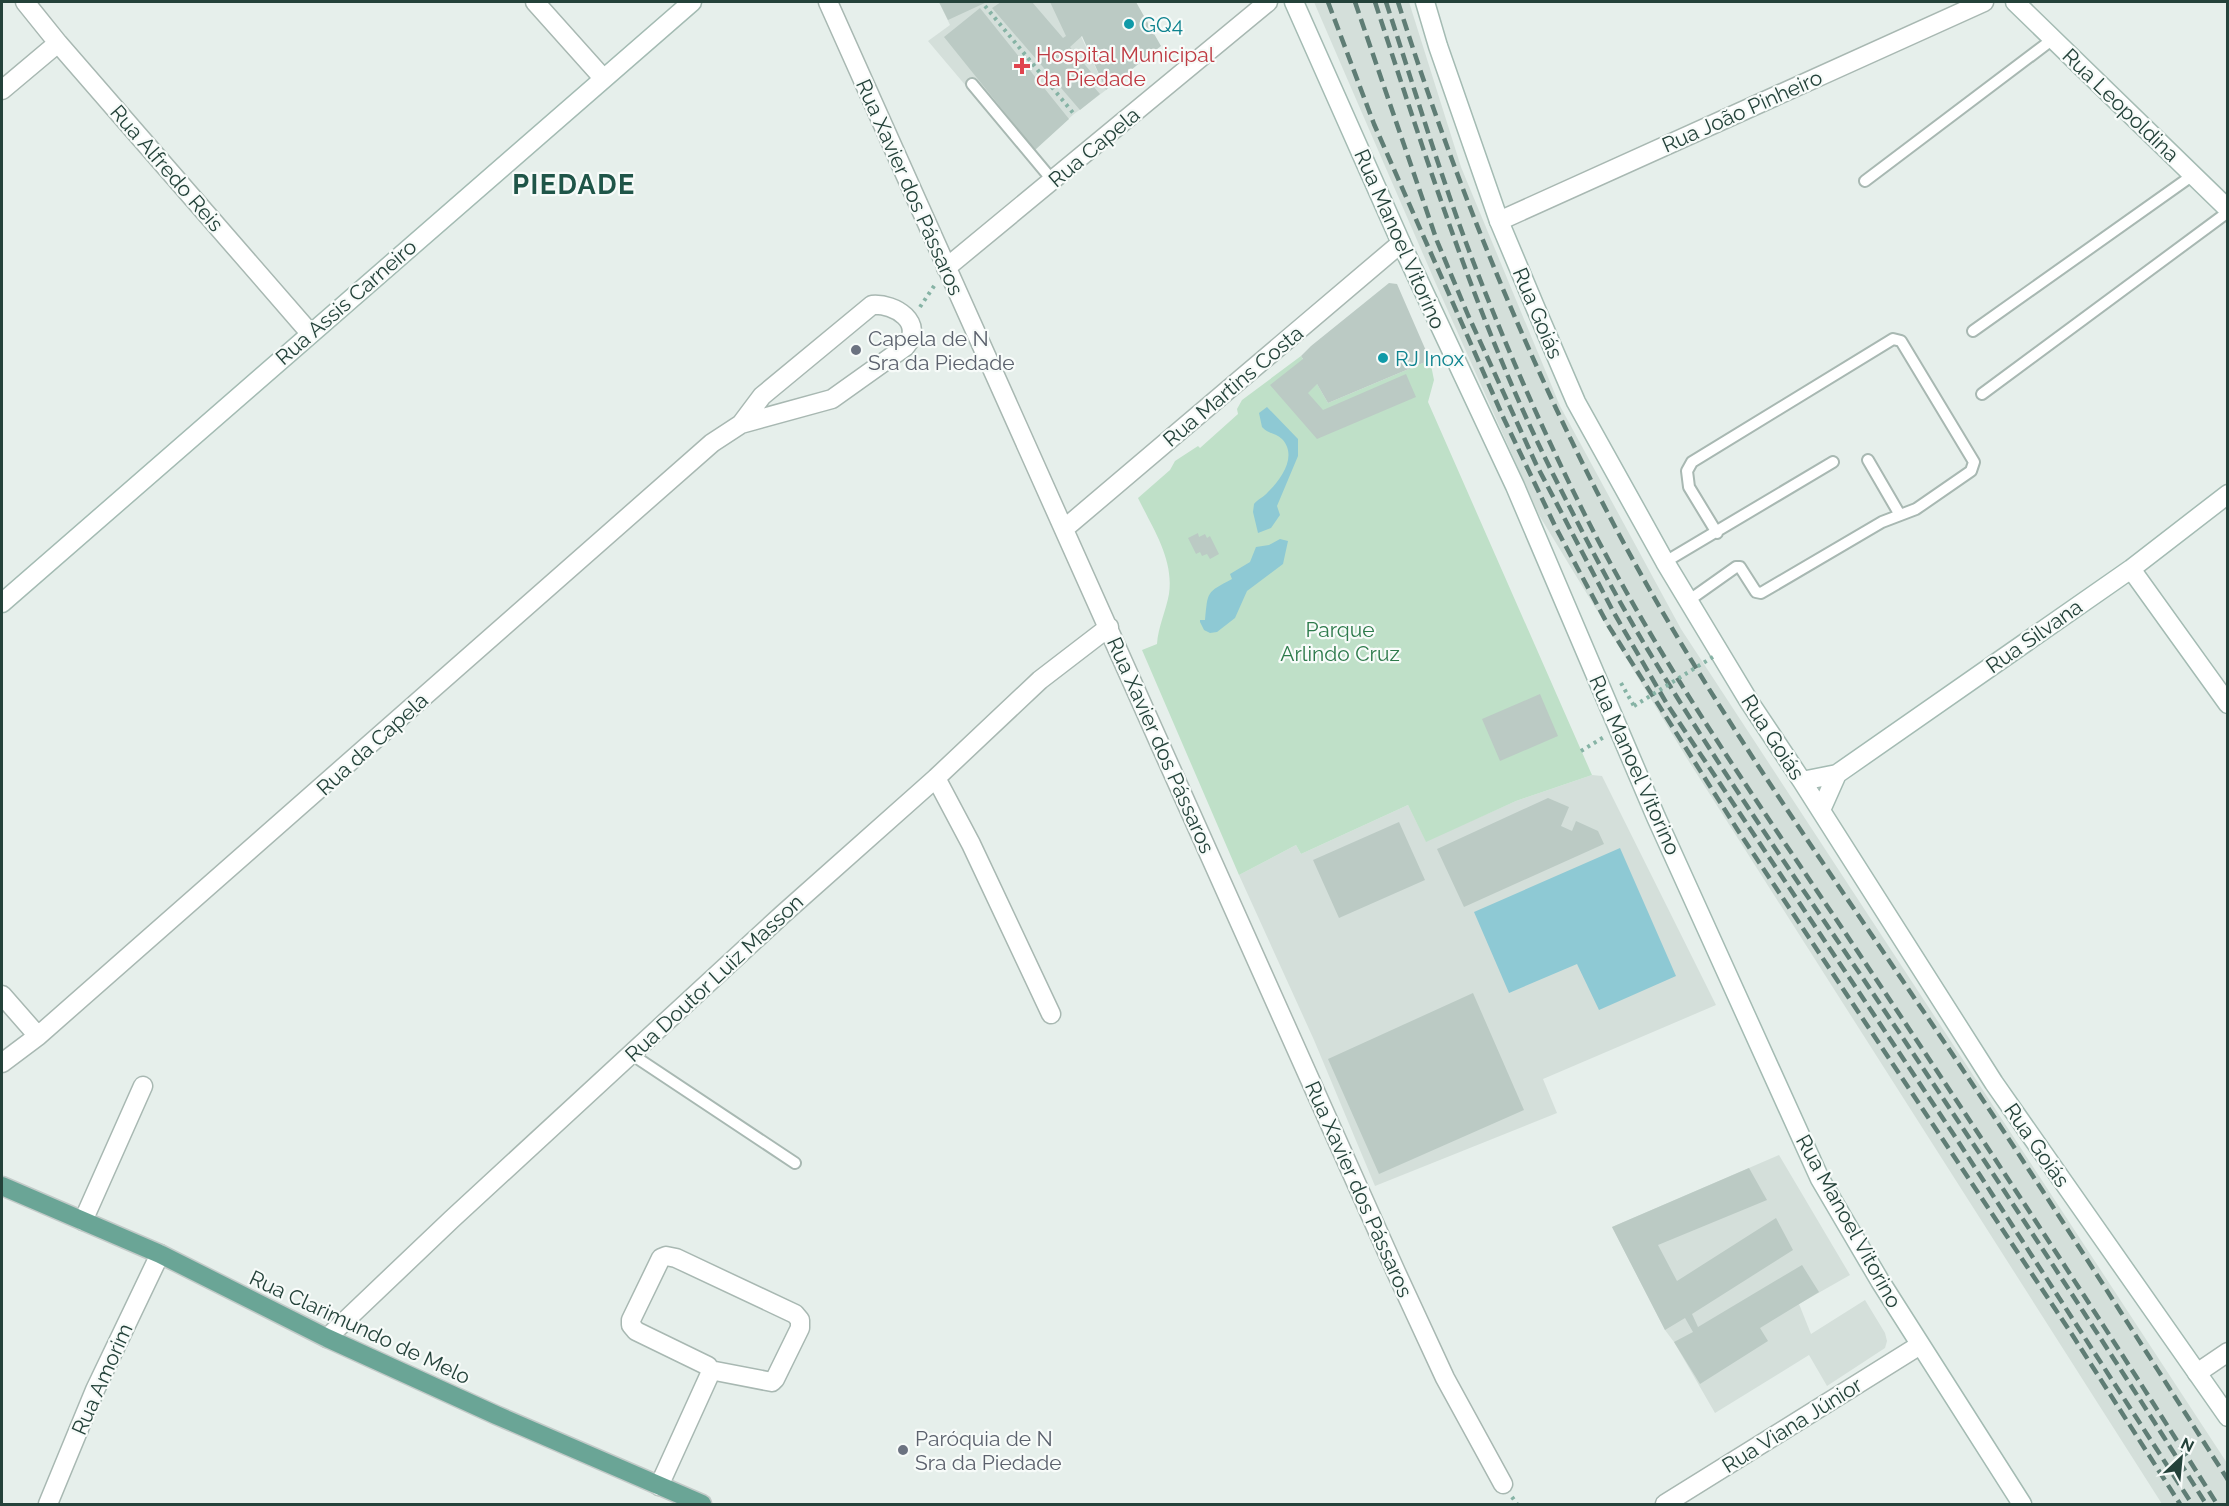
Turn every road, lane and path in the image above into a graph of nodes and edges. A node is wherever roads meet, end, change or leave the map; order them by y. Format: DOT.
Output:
graph roads {
  1 [pos="25,2"];
  2 [pos="535,2"];
  3 [pos="692,2"];
  4 [pos="828,2"];
  5 [pos="1268,2"];
  6 [pos="1294,2"];
  7 [pos="1425,2"];
  8 [pos="1984,2"];
  9 [pos="2015,2"];
  10 [pos="986,6"];
  11 [pos="2053,39"];
  12 [pos="58,43"];
  13 [pos="603,78"];
  14 [pos="972,84"];
  15 [pos="2,90"];
  16 [pos="1074,114"];
  17 [pos="2193,175"];
  18 [pos="1053,181"];
  19 [pos="1865,181"];
  20 [pos="2228,211"];
  21 [pos="1499,221"];
  22 [pos="1401,243"];
  23 [pos="946,268"];
  24 [pos="910,323"];
  25 [pos="1973,331"];
  26 [pos="310,333"];
  27 [pos="1982,394"];
  28 [pos="741,424"];
  29 [pos="1868,460"];
  30 [pos="1833,462"];
  31 [pos="2228,494"];
  32 [pos="1899,515"];
  33 [pos="1065,529"];
  34 [pos="1716,533"];
  35 [pos="1665,562"];
  36 [pos="2130,569"];
  37 [pos="1688,601"];
  38 [pos="2,603"];
  39 [pos="1109,627"];
  40 [pos="1716,655"];
  41 [pos="2228,704"];
  42 [pos="1634,706"];
  43 [pos="1618,728"];
  44 [pos="1581,751"];
  45 [pos="1837,774"];
  46 [pos="936,778"];
  47 [pos="1802,781"];
  48 [pos="1821,810"];
  49 [pos="2,995"];
  50 [pos="1051,1014"];
  51 [pos="38,1036"];
  52 [pos="631,1054"];
  53 [pos="2,1063"];
  54 [pos="143,1086"];
  55 [pos="795,1163"];
  56 [pos="2,1186"];
  57 [pos="83,1221"];
  58 [pos="160,1254"];
  59 [pos="327,1338"];
  60 [pos="1920,1345"];
  61 [pos="2228,1352"];
  62 [pos="710,1370"];
  63 [pos="2197,1373"];
  64 [pos="2228,1416"];
  65 [pos="1503,1484"];
  66 [pos="659,1486"];
  67 [pos="48,1504"];
  68 [pos="702,1504"];
  69 [pos="1665,1504"];
  70 [pos="2022,1504"];
  1 -- 12 [label="street, Rua Alfredo Reis"];
  2 -- 13 [label="street"];
  3 -- 13 [label="street, Rua Assis Carneiro"];
  4 -- 23 [label="street, Rua Xavier dos Pássaros"];
  5 -- 18 [label="street, Rua Capela"];
  6 -- 22 [label="street, Rua Manoel Vitorino"];
  7 -- 21 [label="street, Rua Goiás"];
  8 -- 21 [label="street, Rua João Pinheiro"];
  9 -- 11 [label="street, Rua Leopoldina"];
  10 -- 16 [label="path"];
  11 -- 17 [label="street, Rua Leopoldina"];
  11 -- 19 [label="lane"];
  12 -- 15 [label="street"];
  12 -- 26 [label="street, Rua Alfredo Reis"];
  13 -- 26 [label="street, Rua Assis Carneiro"];
  14 -- 18 [label="lane"];
  17 -- 20 [label="street, Rua Leopoldina"];
  17 -- 25 [label="lane"];
  18 -- 23 [label="street, Rua Capela"];
  20 -- 27 [label="lane"];
  21 -- 35 [label="street, Rua Goiás"];
  22 -- 33 [label="street, Rua Martins Costa"];
  22 -- 43 [label="street, Rua Manoel Vitorino"];
  23 -- 24 [label="path"];
  23 -- 33 [label="street, Rua Xavier dos Pássaros"];
  24 -- 28 [label="street, Rua da Capela"];
  24 -- 28 [label="street, Rua da Capela"];
  26 -- 38 [label="street, Rua Assis Carneiro"];
  28 -- 51 [label="street, Rua da Capela"];
  29 -- 32 [label="lane"];
  30 -- 34 [label="lane"];
  31 -- 36 [label="street, Rua Silvana"];
  32 -- 34 [label="lane"];
  32 -- 37 [label="lane"];
  33 -- 39 [label="street, Rua Xavier dos Pássaros"];
  34 -- 35 [label="lane"];
  35 -- 37 [label="street, Rua Goiás"];
  36 -- 41 [label="street"];
  36 -- 45 [label="street, Rua Silvana"];
  37 -- 47 [label="street, Rua Goiás"];
  39 -- 46 [label="street, Rua Doutor Luiz Masson"];
  39 -- 65 [label="street, Rua Xavier dos Pássaros"];
  40 -- 42 [label="path, bridge"];
  43 -- 44 [label="path"];
  43 -- 60 [label="street, Rua Manoel Vitorino"];
  45 -- 47 [label="street, Rua Silvana"];
  45 -- 48 [label="street"];
  46 -- 50 [label="street"];
  46 -- 52 [label="street, Rua Doutor Luiz Masson"];
  47 -- 48 [label="street, Rua Goiás"];
  48 -- 63 [label="street, Rua Goiás"];
  49 -- 51 [label="street"];
  51 -- 53 [label="street, Rua da Capela"];
  52 -- 55 [label="lane"];
  52 -- 59 [label="street, Rua Doutor Luiz Masson"];
  54 -- 57 [label="street"];
  56 -- 57 [label="main road, Rua Clarimundo de Melo"];
  57 -- 58 [label="main road, Rua Clarimundo de Melo"];
  58 -- 59 [label="main road, Rua Clarimundo de Melo"];
  58 -- 67 [label="street, Rua Amorim"];
  59 -- 66 [label="main road, Rua Clarimundo de Melo"];
  60 -- 69 [label="street, Rua Viana Júnior"];
  60 -- 70 [label="street, Rua Manoel Vitorino"];
  61 -- 63 [label="street"];
  62 -- 62 [label="street"];
  62 -- 66 [label="street"];
  63 -- 64 [label="street, Rua Goiás"];
  66 -- 68 [label="main road, Rua Clarimundo de Melo"];
}
